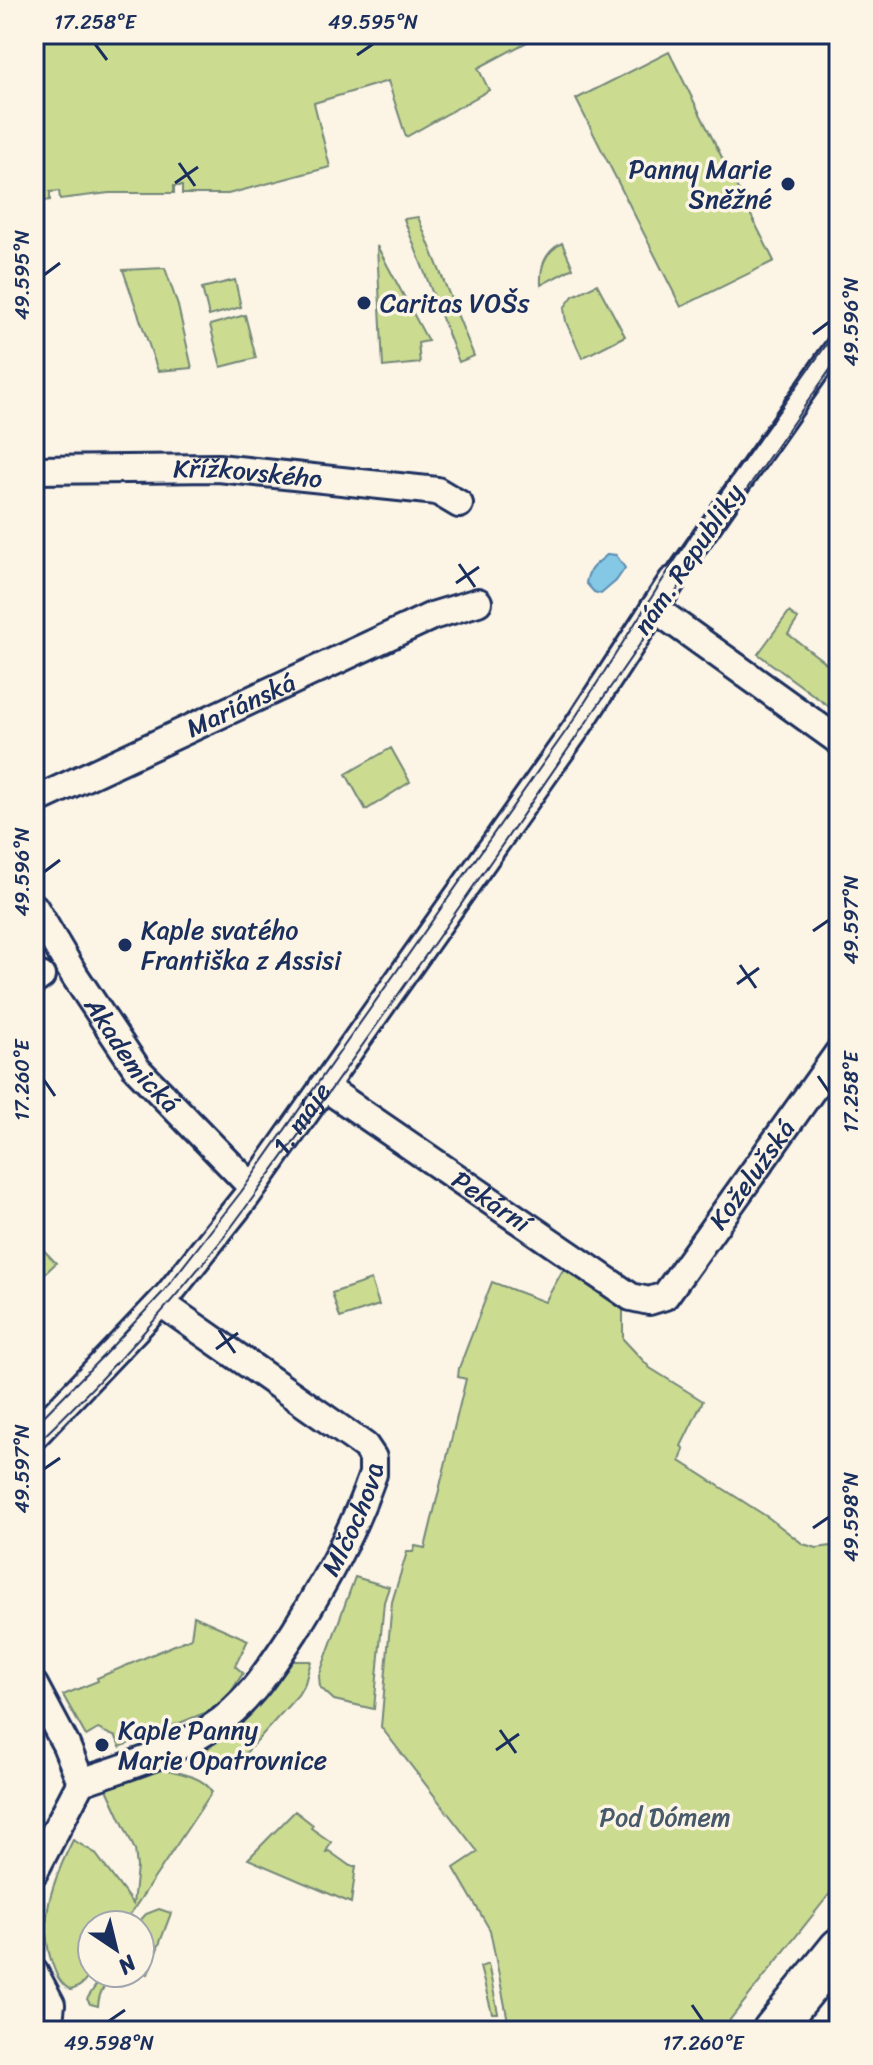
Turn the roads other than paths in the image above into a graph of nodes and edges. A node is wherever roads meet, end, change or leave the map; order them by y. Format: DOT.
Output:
graph roads {
  1 [pos="839,342"];
  2 [pos="34,470"];
  3 [pos="459,504"];
  4 [pos="672,581"];
  5 [pos="478,602"];
  6 [pos="654,608"];
  7 [pos="839,741"];
  8 [pos="542,778"];
  9 [pos="34,801"];
  10 [pos="34,907"];
  11 [pos="839,1052"];
  12 [pos="323,1086"];
  13 [pos="252,1187"];
  14 [pos="665,1296"];
  15 [pos="161,1303"];
  16 [pos="34,1436"];
  17 [pos="34,1685"];
  18 [pos="81,1782"];
  19 [pos="34,1872"];
  20 [pos="839,1948"];
  21 [pos="34,1972"];
  22 [pos="48,2031"];
  23 [pos="772,2031"];
  1 -- 4 [label="street, nám. Republiky"];
  2 -- 3 [label="street, Křížkovského"];
  4 -- 6 [label="street, nám. Republiky"];
  5 -- 9 [label="street, Mariánská"];
  6 -- 7 [label="street"];
  6 -- 8 [label="street, nám. Republiky"];
  8 -- 12 [label="street, 1. máje"];
  10 -- 13 [label="street, Akademická"];
  11 -- 14 [label="street, Koželužská"];
  12 -- 13 [label="street, 1. máje"];
  12 -- 14 [label="street, Pekární"];
  13 -- 15 [label="street, 1. máje"];
  15 -- 16 [label="street, 1. máje"];
  15 -- 18 [label="street, Mlčochova"];
  17 -- 18 [label="street"];
  18 -- 19 [label="street"];
  20 -- 23 [label="main road"];
  21 -- 22 [label="street"];
}
